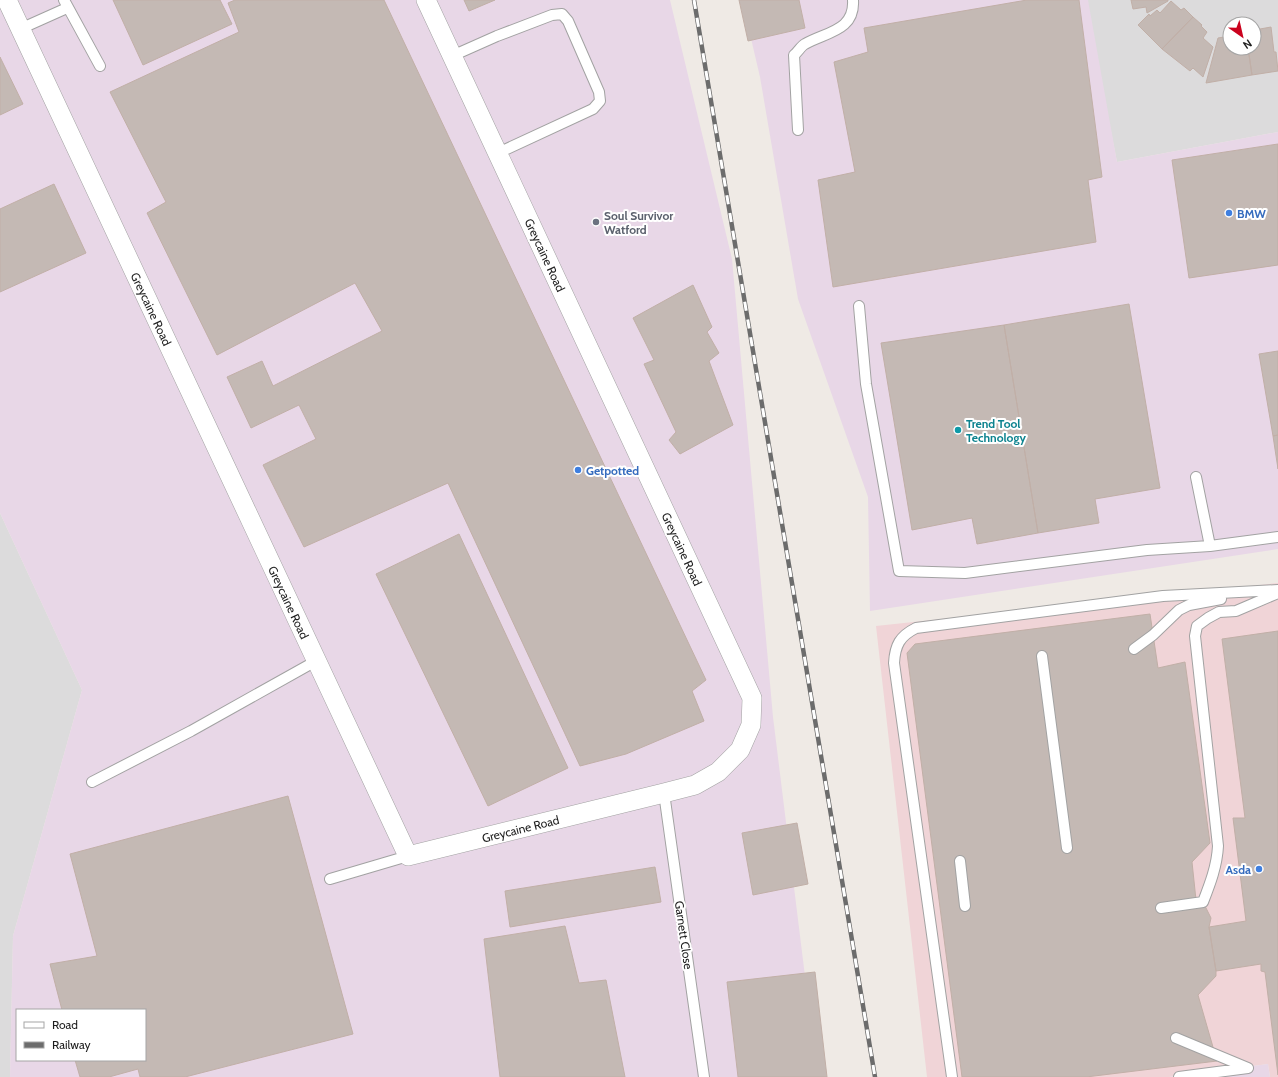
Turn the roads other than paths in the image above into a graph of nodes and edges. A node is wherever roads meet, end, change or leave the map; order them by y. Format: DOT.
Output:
graph roads {
  1 [pos="7,0"];
  2 [pos="426,0"];
  3 [pos="853,0"];
  4 [pos="66,4"];
  5 [pos="20,29"];
  6 [pos="452,56"];
  7 [pos="100,66"];
  8 [pos="798,130"];
  9 [pos="498,153"];
  10 [pos="859,306"];
  11 [pos="1196,477"];
  12 [pos="1278,537"];
  13 [pos="1210,546"];
  14 [pos="1278,592"];
  15 [pos="1134,649"];
  16 [pos="1042,656"];
  17 [pos="316,661"];
  18 [pos="92,782"];
  19 [pos="664,793"];
  20 [pos="1067,848"];
  21 [pos="408,856"];
  22 [pos="960,861"];
  23 [pos="330,879"];
  24 [pos="965,906"];
  25 [pos="1161,908"];
  26 [pos="1176,1038"];
  27 [pos="704,1077"];
  28 [pos="952,1077"];
  29 [pos="1179,1077"];
  1 -- 5 [label="street, Greycaine Road"];
  2 -- 6 [label="street, Greycaine Road"];
  3 -- 8 [label="lane"];
  4 -- 5 [label="lane"];
  4 -- 7 [label="lane"];
  5 -- 17 [label="street, Greycaine Road"];
  6 -- 9 [label="street, Greycaine Road"];
  6 -- 9 [label="lane"];
  9 -- 19 [label="street, Greycaine Road"];
  10 -- 13 [label="lane"];
  11 -- 13 [label="lane"];
  12 -- 13 [label="lane"];
  14 -- 15 [label="lane"];
  14 -- 25 [label="lane"];
  14 -- 28 [label="lane"];
  16 -- 20 [label="lane"];
  17 -- 18 [label="lane"];
  17 -- 21 [label="street, Greycaine Road"];
  19 -- 21 [label="street, Greycaine Road"];
  19 -- 27 [label="lane, Garnett Close"];
  21 -- 23 [label="lane"];
  22 -- 24 [label="lane"];
  26 -- 29 [label="lane"];
}
